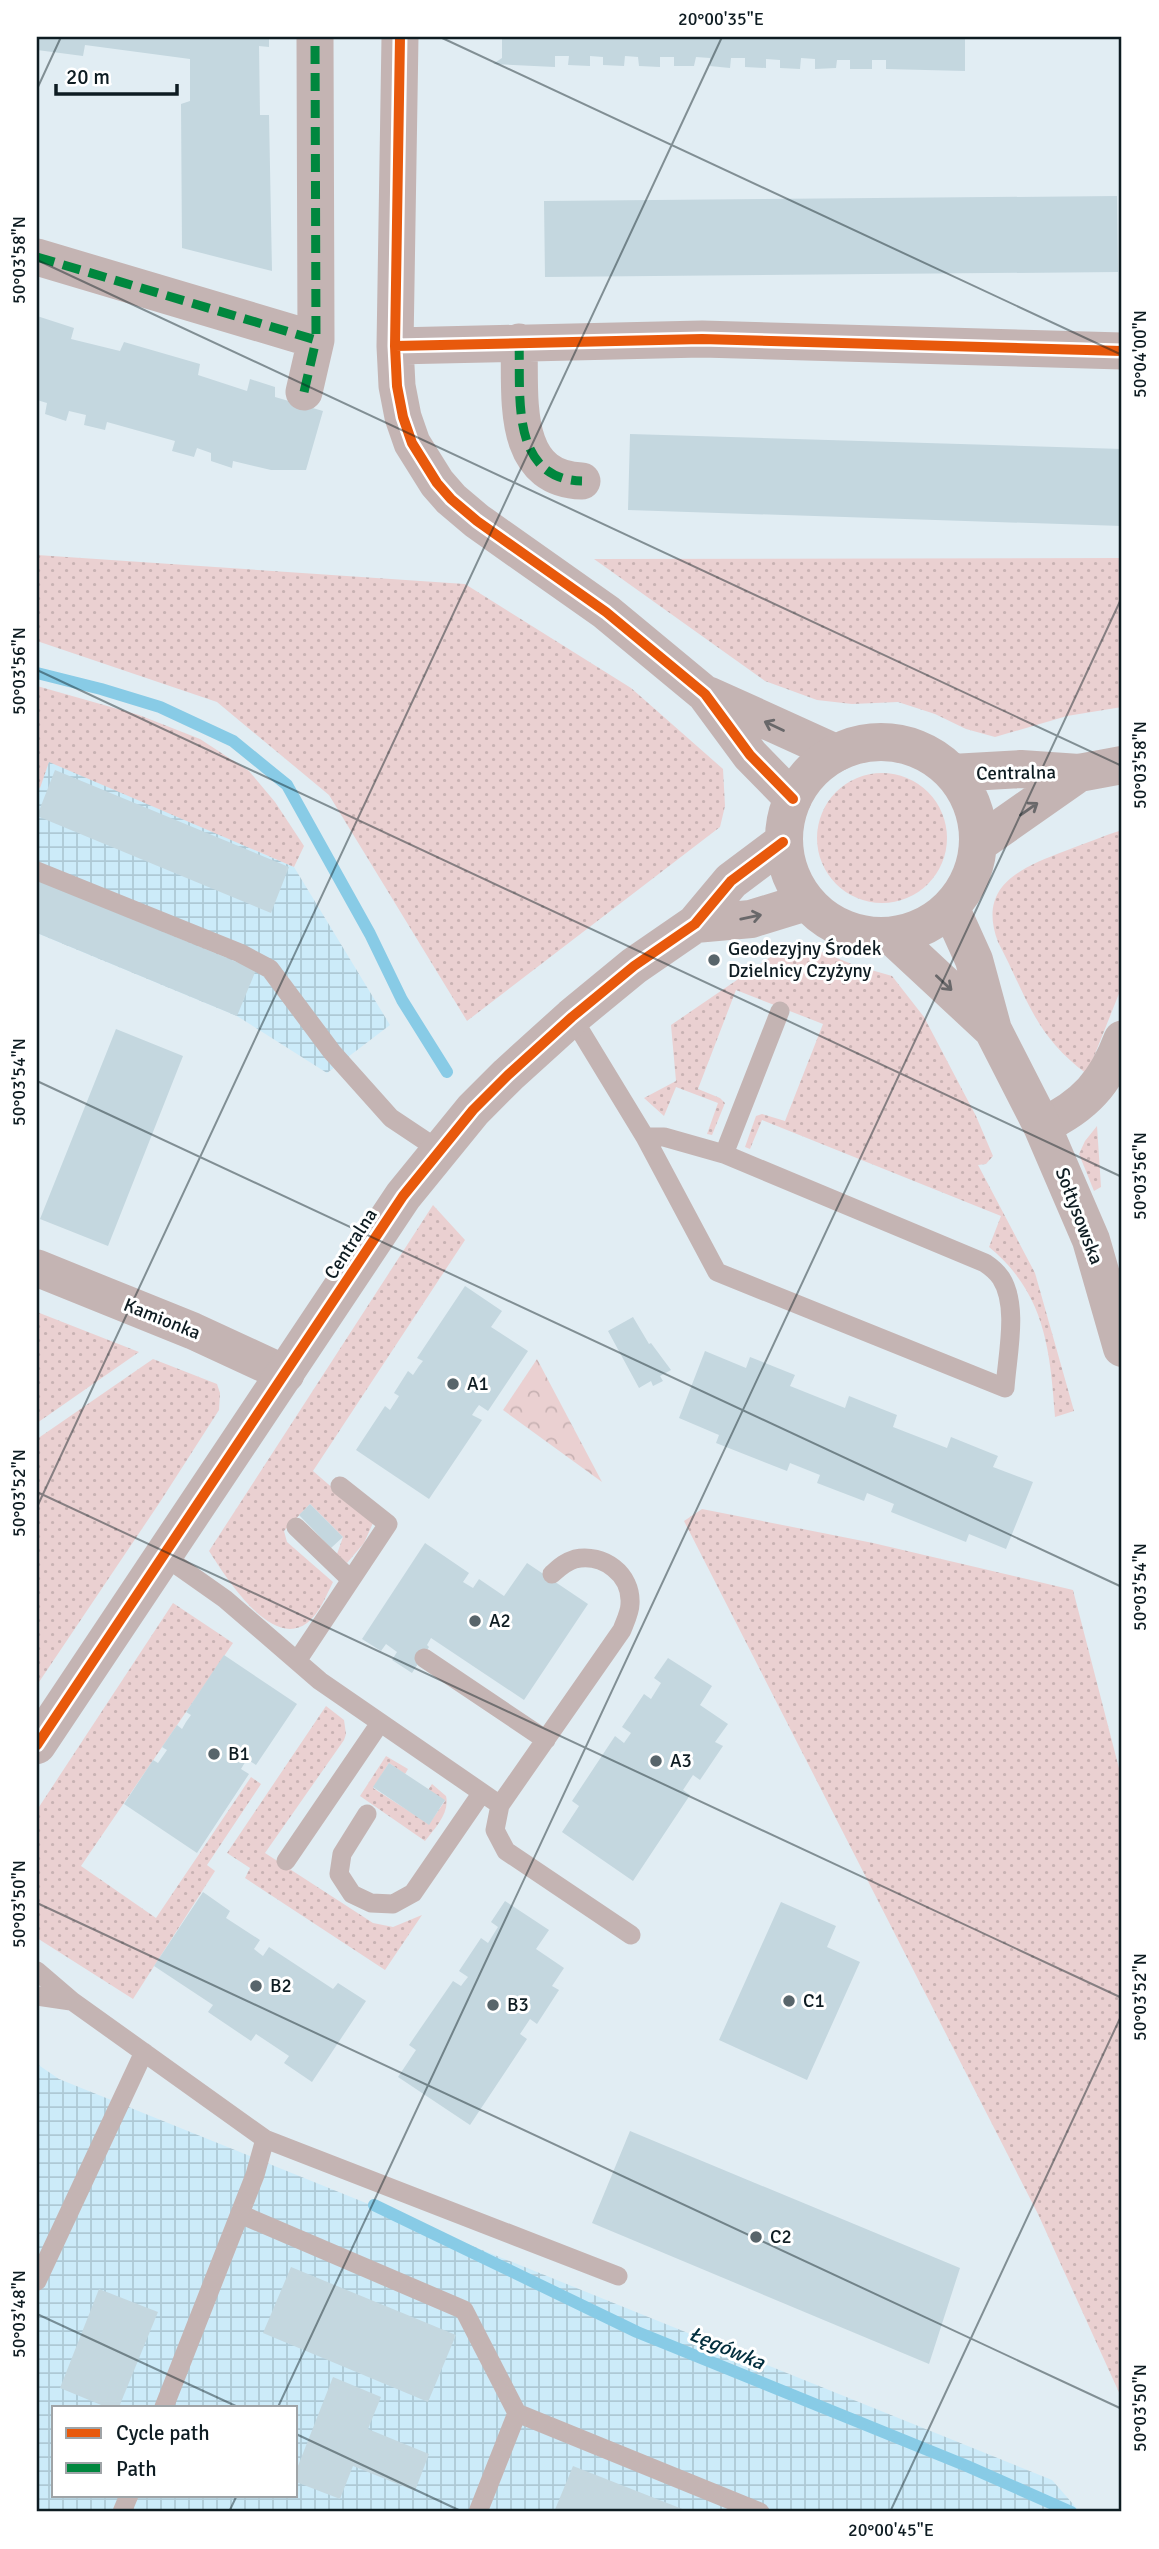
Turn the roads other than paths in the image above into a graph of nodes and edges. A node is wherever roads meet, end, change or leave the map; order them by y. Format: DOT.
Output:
graph roads {
  1 [pos="315,37"];
  2 [pos="400,37"];
  3 [pos="37,257"];
  4 [pos="316,340"];
  5 [pos="519,342"];
  6 [pos="396,346"];
  7 [pos="1122,351"];
  8 [pos="304,392"];
  9 [pos="582,481"];
  10 [pos="705,694"];
  11 [pos="837,753"];
  12 [pos="1122,765"];
  13 [pos="952,773"];
  14 [pos="1079,773"];
  15 [pos="793,799"];
  16 [pos="783,842"];
  17 [pos="979,843"];
  18 [pos="37,871"];
  19 [pos="806,902"];
  20 [pos="951,909"];
  21 [pos="695,924"];
  22 [pos="893,937"];
  23 [pos="780,1012"];
  24 [pos="572,1017"];
  25 [pos="993,1030"];
  26 [pos="1122,1039"];
  27 [pos="1042,1126"];
  28 [pos="645,1137"];
  29 [pos="439,1150"];
  30 [pos="724,1154"];
  31 [pos="37,1268"];
  32 [pos="1122,1348"];
  33 [pos="286,1374"];
  34 [pos="340,1486"];
  35 [pos="296,1527"];
  36 [pos="164,1556"];
  37 [pos="552,1574"];
  38 [pos="350,1579"];
  39 [pos="424,1658"];
  40 [pos="297,1661"];
  41 [pos="380,1723"];
  42 [pos="547,1740"];
  43 [pos="37,1745"];
  44 [pos="481,1794"];
  45 [pos="500,1805"];
  46 [pos="367,1814"];
  47 [pos="286,1861"];
  48 [pos="631,1935"];
  49 [pos="37,1971"];
  50 [pos="37,1996"];
  51 [pos="72,2001"];
  52 [pos="144,2052"];
  53 [pos="265,2139"];
  54 [pos="240,2214"];
  55 [pos="618,2276"];
  56 [pos="37,2281"];
  57 [pos="164,2406"];
  58 [pos="517,2413"];
  59 [pos="478,2512"];
  60 [pos="760,2512"];
  1 -- 4 [label="street"];
  2 -- 6 [label="street"];
  3 -- 4 [label="street"];
  4 -- 8 [label="street"];
  5 -- 6 [label="street"];
  5 -- 7 [label="street"];
  5 -- 9 [label="street"];
  6 -- 10 [label="street"];
  11 -- 10 [label="street, one-way"];
  10 -- 15 [label="street"];
  11 -- 13 [label="street"];
  11 -- 15 [label="street"];
  12 -- 14 [label="street, Centralna"];
  13 -- 14 [label="street, Centralna"];
  13 -- 17 [label="street"];
  17 -- 14 [label="street, Centralna, one-way"];
  15 -- 16 [label="street"];
  16 -- 19 [label="street"];
  16 -- 21 [label="street, Centralna"];
  17 -- 20 [label="street"];
  18 -- 29 [label="lane"];
  21 -- 19 [label="street, Centralna, one-way"];
  19 -- 22 [label="street"];
  20 -- 22 [label="street"];
  20 -- 25 [label="street, Sołtysowska"];
  21 -- 24 [label="street, Centralna"];
  22 -- 25 [label="street, Sołtysowska, one-way"];
  23 -- 30 [label="lane"];
  24 -- 28 [label="lane"];
  24 -- 29 [label="street, Centralna"];
  25 -- 27 [label="street, Sołtysowska"];
  26 -- 27 [label="street"];
  27 -- 32 [label="street, Sołtysowska"];
  28 -- 30 [label="lane"];
  28 -- 30 [label="lane"];
  29 -- 33 [label="street, Centralna"];
  31 -- 33 [label="street, Kamionka"];
  33 -- 36 [label="street, Centralna"];
  34 -- 38 [label="lane"];
  35 -- 38 [label="lane"];
  36 -- 40 [label="lane"];
  36 -- 43 [label="street, Centralna"];
  37 -- 42 [label="lane"];
  38 -- 40 [label="lane"];
  39 -- 42 [label="lane"];
  40 -- 41 [label="lane"];
  41 -- 44 [label="lane"];
  41 -- 47 [label="lane"];
  42 -- 45 [label="lane"];
  44 -- 45 [label="lane"];
  44 -- 46 [label="lane"];
  45 -- 48 [label="lane"];
  49 -- 51 [label="lane"];
  50 -- 51 [label="lane"];
  51 -- 52 [label="lane"];
  52 -- 53 [label="lane"];
  52 -- 56 [label="lane"];
  53 -- 54 [label="lane"];
  53 -- 55 [label="lane"];
  54 -- 57 [label="lane"];
  54 -- 58 [label="lane"];
  58 -- 59 [label="lane"];
  58 -- 60 [label="lane"];
}
